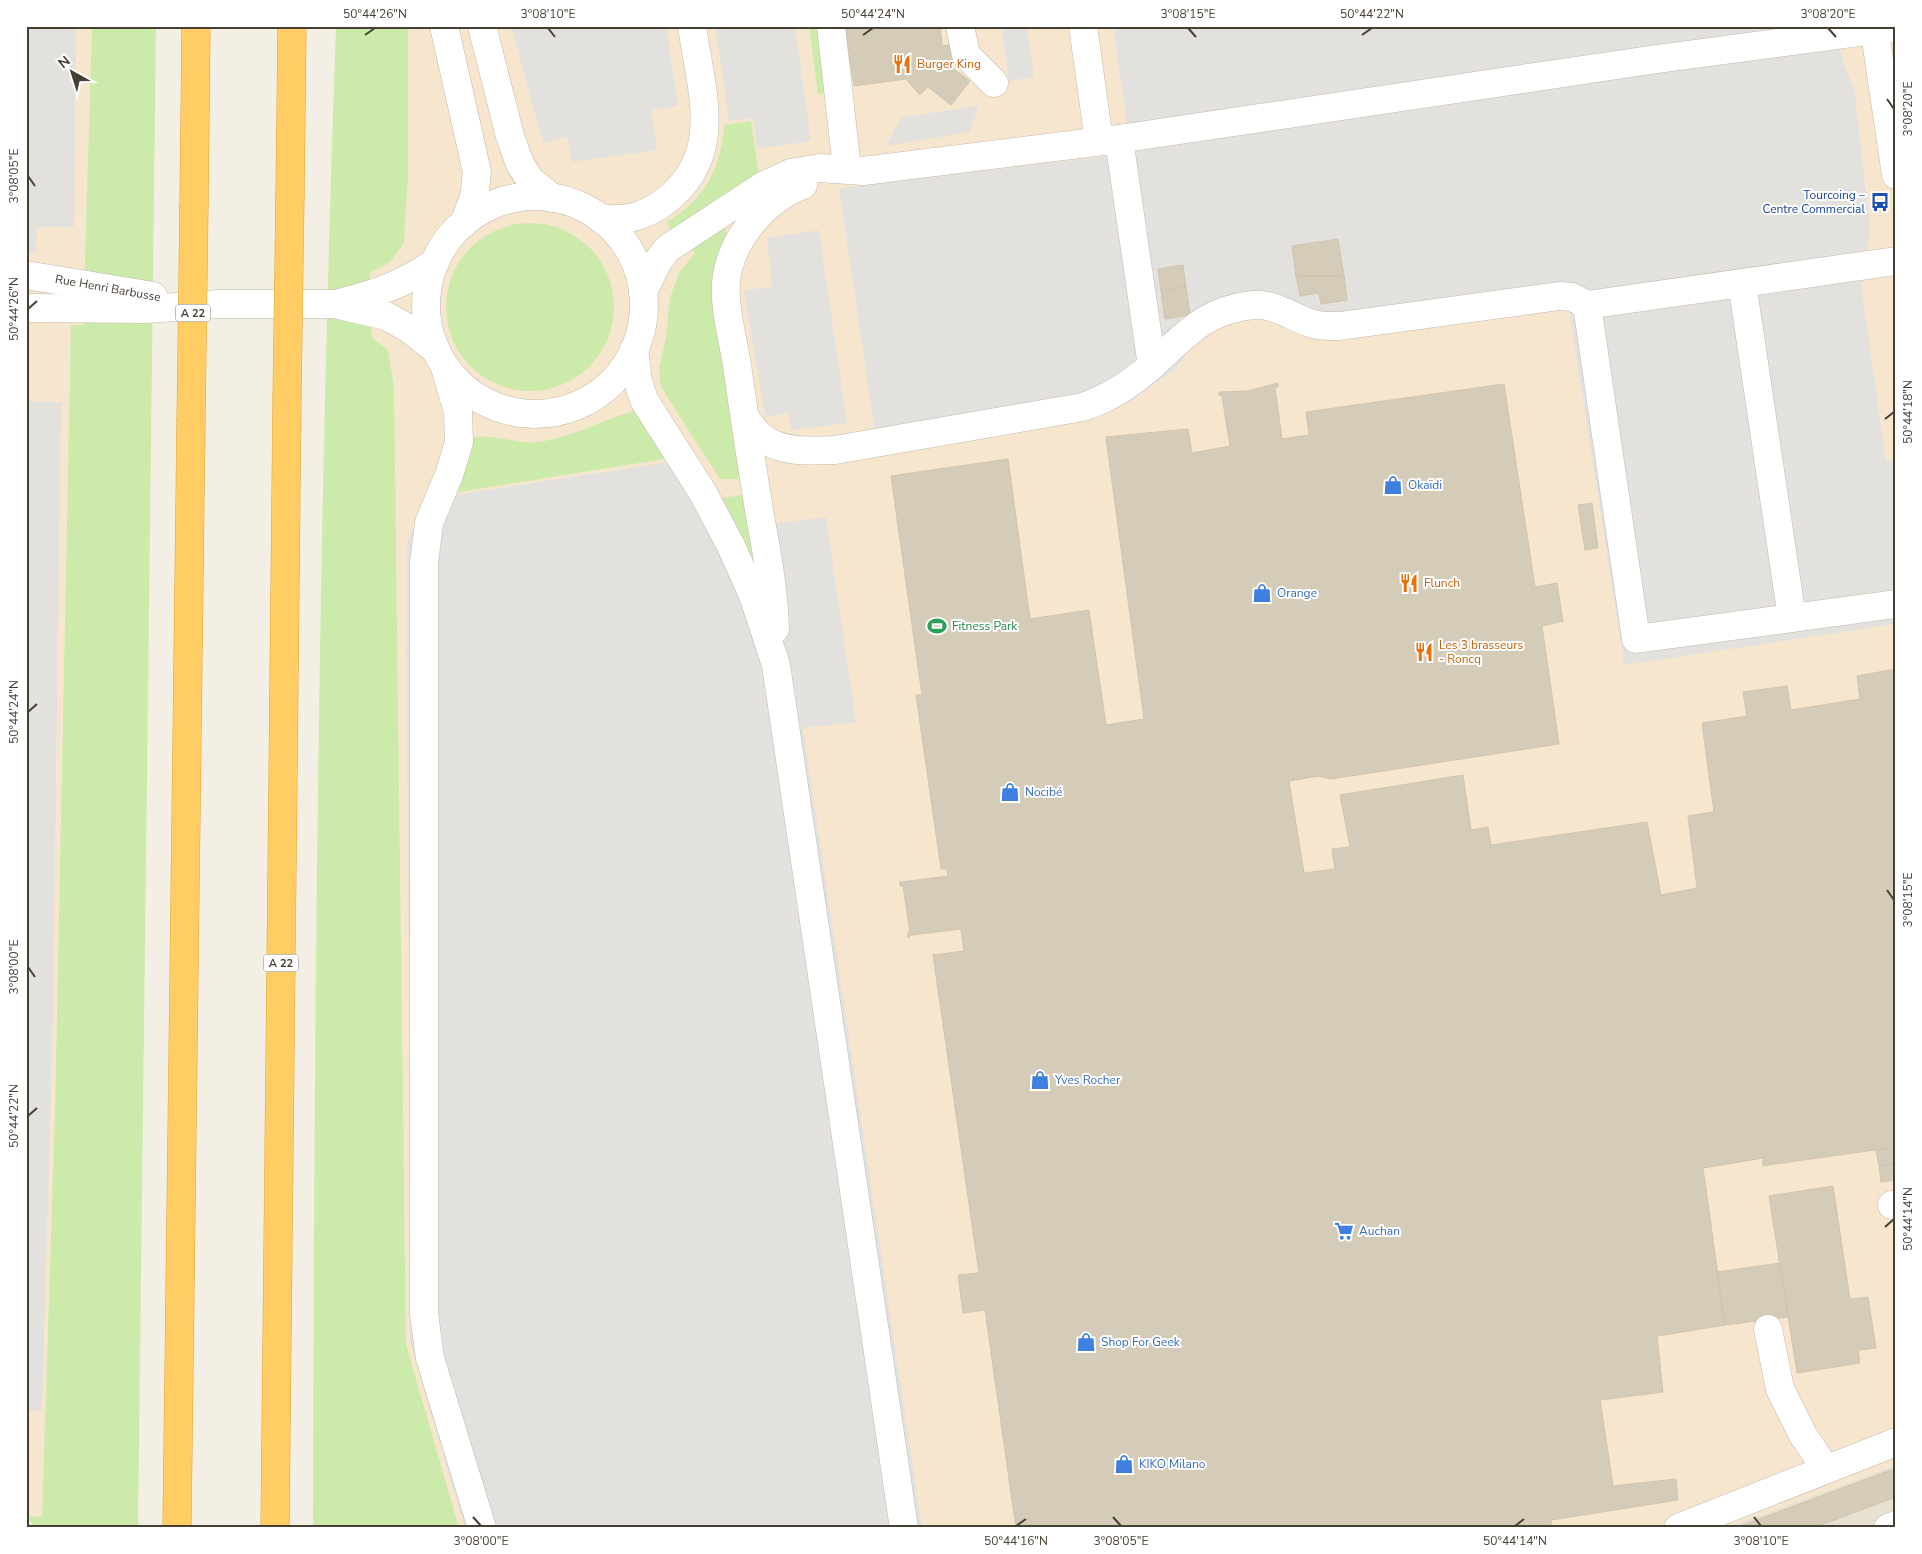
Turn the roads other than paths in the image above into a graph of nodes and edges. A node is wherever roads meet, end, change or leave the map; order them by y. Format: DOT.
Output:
graph roads {
  1 [pos="196,26"];
  2 [pos="292,26"];
  3 [pos="444,26"];
  4 [pos="482,26"];
  5 [pos="692,26"];
  6 [pos="831,26"];
  7 [pos="960,26"];
  8 [pos="1083,26"];
  9 [pos="1881,28"];
  10 [pos="994,82"];
  11 [pos="1109,140"];
  12 [pos="1895,161"];
  13 [pos="855,170"];
  14 [pos="552,198"];
  15 [pos="600,218"];
  16 [pos="464,223"];
  17 [pos="1896,261"];
  18 [pos="435,262"];
  19 [pos="26,275"];
  20 [pos="1742,283"];
  21 [pos="643,292"];
  22 [pos="219,304"];
  23 [pos="336,304"];
  24 [pos="1587,305"];
  25 [pos="26,308"];
  26 [pos="634,349"];
  27 [pos="441,359"];
  28 [pos="1152,366"];
  29 [pos="745,418"];
  30 [pos="1896,604"];
  31 [pos="1792,618"];
  32 [pos="776,665"];
  33 [pos="1768,1329"];
  34 [pos="1896,1442"];
  35 [pos="1826,1469"];
  36 [pos="1896,1525"];
  37 [pos="177,1528"];
  38 [pos="275,1528"];
  39 [pos="482,1528"];
  40 [pos="904,1528"];
  41 [pos="1678,1528"];
  42 [pos="1888,1528"];
  1 -- 37 [label="highway, A 22, bridge"];
  2 -- 38 [label="highway, A 22, bridge"];
  3 -- 16 [label="street"];
  4 -- 14 [label="street"];
  5 -- 15 [label="street"];
  6 -- 13 [label="street"];
  7 -- 10 [label="street"];
  8 -- 11 [label="street"];
  9 -- 11 [label="street"];
  9 -- 12 [label="street"];
  11 -- 13 [label="street"];
  11 -- 28 [label="street"];
  13 -- 21 [label="street"];
  13 -- 29 [label="street"];
  14 -- 15 [label="street"];
  14 -- 16 [label="street"];
  15 -- 21 [label="street"];
  16 -- 18 [label="street"];
  17 -- 20 [label="street"];
  18 -- 23 [label="street, Rue Henri Barbusse"];
  18 -- 27 [label="street"];
  19 -- 22 [label="street, Rue Henri Barbusse"];
  20 -- 24 [label="street"];
  20 -- 31 [label="street"];
  21 -- 26 [label="street"];
  22 -- 23 [label="street, Rue Henri Barbusse"];
  22 -- 25 [label="street, Rue Henri Barbusse"];
  23 -- 27 [label="street, Rue Henri Barbusse"];
  24 -- 28 [label="street"];
  24 -- 31 [label="street"];
  26 -- 27 [label="street"];
  26 -- 32 [label="street"];
  27 -- 39 [label="street"];
  28 -- 29 [label="street"];
  29 -- 32 [label="street"];
  30 -- 31 [label="street"];
  32 -- 40 [label="street"];
  33 -- 35 [label="street"];
  34 -- 35 [label="street"];
  35 -- 41 [label="street"];
  36 -- 42 [label="street"];
}
